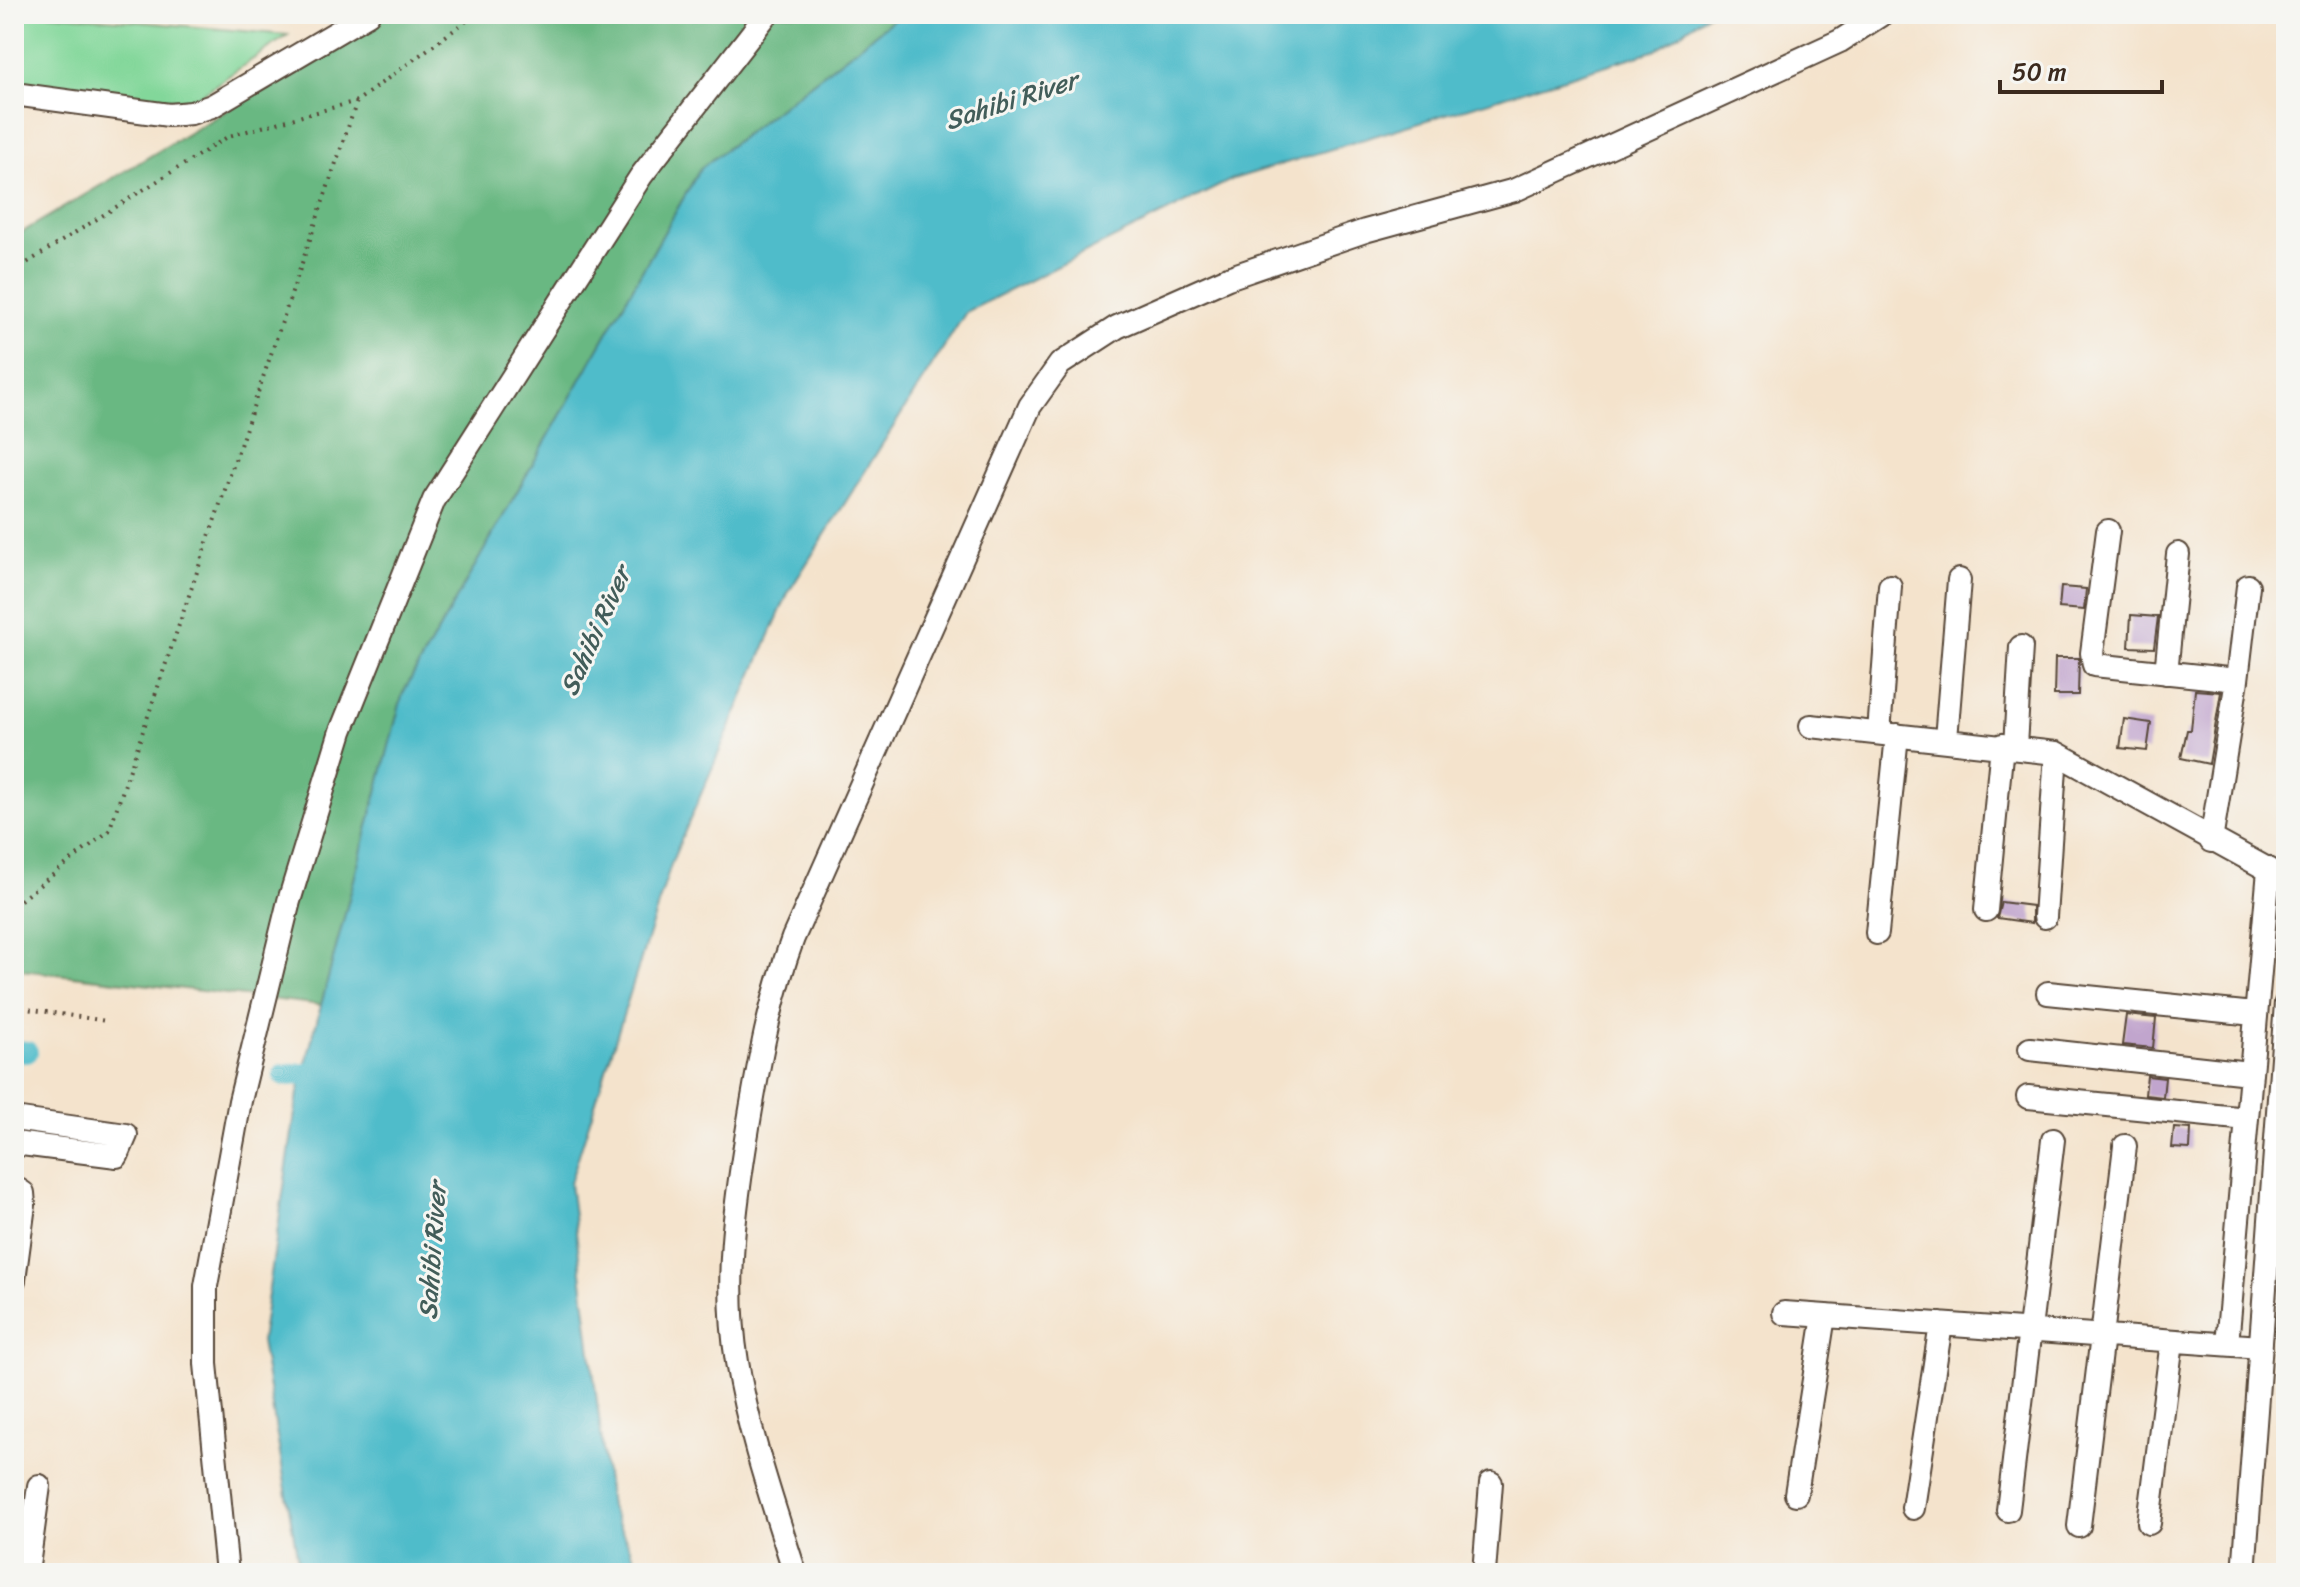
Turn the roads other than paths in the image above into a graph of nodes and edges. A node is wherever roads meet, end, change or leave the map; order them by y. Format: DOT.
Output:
graph roads {
  1 [pos="767,14"];
  2 [pos="1882,14"];
  3 [pos="352,17"];
  4 [pos="14,94"];
  5 [pos="2108,531"];
  6 [pos="2178,554"];
  7 [pos="1959,580"];
  8 [pos="1890,586"];
  9 [pos="2248,586"];
  10 [pos="2021,647"];
  11 [pos="2166,673"];
  12 [pos="2237,680"];
  13 [pos="1811,726"];
  14 [pos="1888,734"];
  15 [pos="1946,739"];
  16 [pos="2009,745"];
  17 [pos="2056,753"];
  18 [pos="2211,841"];
  19 [pos="2278,876"];
  20 [pos="1986,910"];
  21 [pos="2045,917"];
  22 [pos="1877,933"];
  23 [pos="2048,993"];
  24 [pos="2286,1003"];
  25 [pos="2254,1014"];
  26 [pos="2030,1049"];
  27 [pos="2249,1073"];
  28 [pos="2028,1097"];
  29 [pos="14,1119"];
  30 [pos="2247,1119"];
  31 [pos="2053,1140"];
  32 [pos="14,1143"];
  33 [pos="2125,1146"];
  34 [pos="14,1187"];
  35 [pos="14,1280"];
  36 [pos="1784,1313"];
  37 [pos="1824,1316"];
  38 [pos="1941,1324"];
  39 [pos="2027,1330"];
  40 [pos="2103,1336"];
  41 [pos="2172,1341"];
  42 [pos="2227,1344"];
  43 [pos="2261,1347"];
  44 [pos="1491,1483"];
  45 [pos="39,1486"];
  46 [pos="1796,1494"];
  47 [pos="1913,1508"];
  48 [pos="2008,1510"];
  49 [pos="2149,1523"];
  50 [pos="2079,1526"];
  51 [pos="27,1573"];
  52 [pos="227,1573"];
  53 [pos="795,1573"];
  54 [pos="1484,1573"];
  55 [pos="2244,1573"];
  1 -- 52 [label="street"];
  2 -- 53 [label="street"];
  3 -- 4 [label="street"];
  5 -- 11 [label="street"];
  6 -- 11 [label="street"];
  7 -- 15 [label="street"];
  8 -- 14 [label="street"];
  9 -- 12 [label="street"];
  10 -- 16 [label="street"];
  11 -- 12 [label="street"];
  12 -- 18 [label="street"];
  13 -- 14 [label="street"];
  14 -- 15 [label="street"];
  14 -- 22 [label="street"];
  15 -- 16 [label="street"];
  16 -- 17 [label="street"];
  16 -- 20 [label="street"];
  17 -- 18 [label="street"];
  17 -- 21 [label="street"];
  18 -- 19 [label="street"];
  19 -- 25 [label="street"];
  23 -- 25 [label="street"];
  24 -- 43 [label="street"];
  25 -- 27 [label="street"];
  26 -- 27 [label="street"];
  27 -- 30 [label="street"];
  28 -- 30 [label="street"];
  29 -- 32 [label="street"];
  30 -- 42 [label="street"];
  31 -- 39 [label="street"];
  33 -- 40 [label="street"];
  34 -- 35 [label="street"];
  36 -- 37 [label="street"];
  37 -- 38 [label="street"];
  37 -- 46 [label="street"];
  38 -- 39 [label="street"];
  38 -- 47 [label="street"];
  39 -- 40 [label="street"];
  39 -- 48 [label="street"];
  40 -- 41 [label="street"];
  40 -- 50 [label="street"];
  41 -- 42 [label="street"];
  41 -- 49 [label="street"];
  42 -- 43 [label="street"];
  43 -- 55 [label="street"];
  44 -- 54 [label="street"];
  45 -- 51 [label="street"];
}
